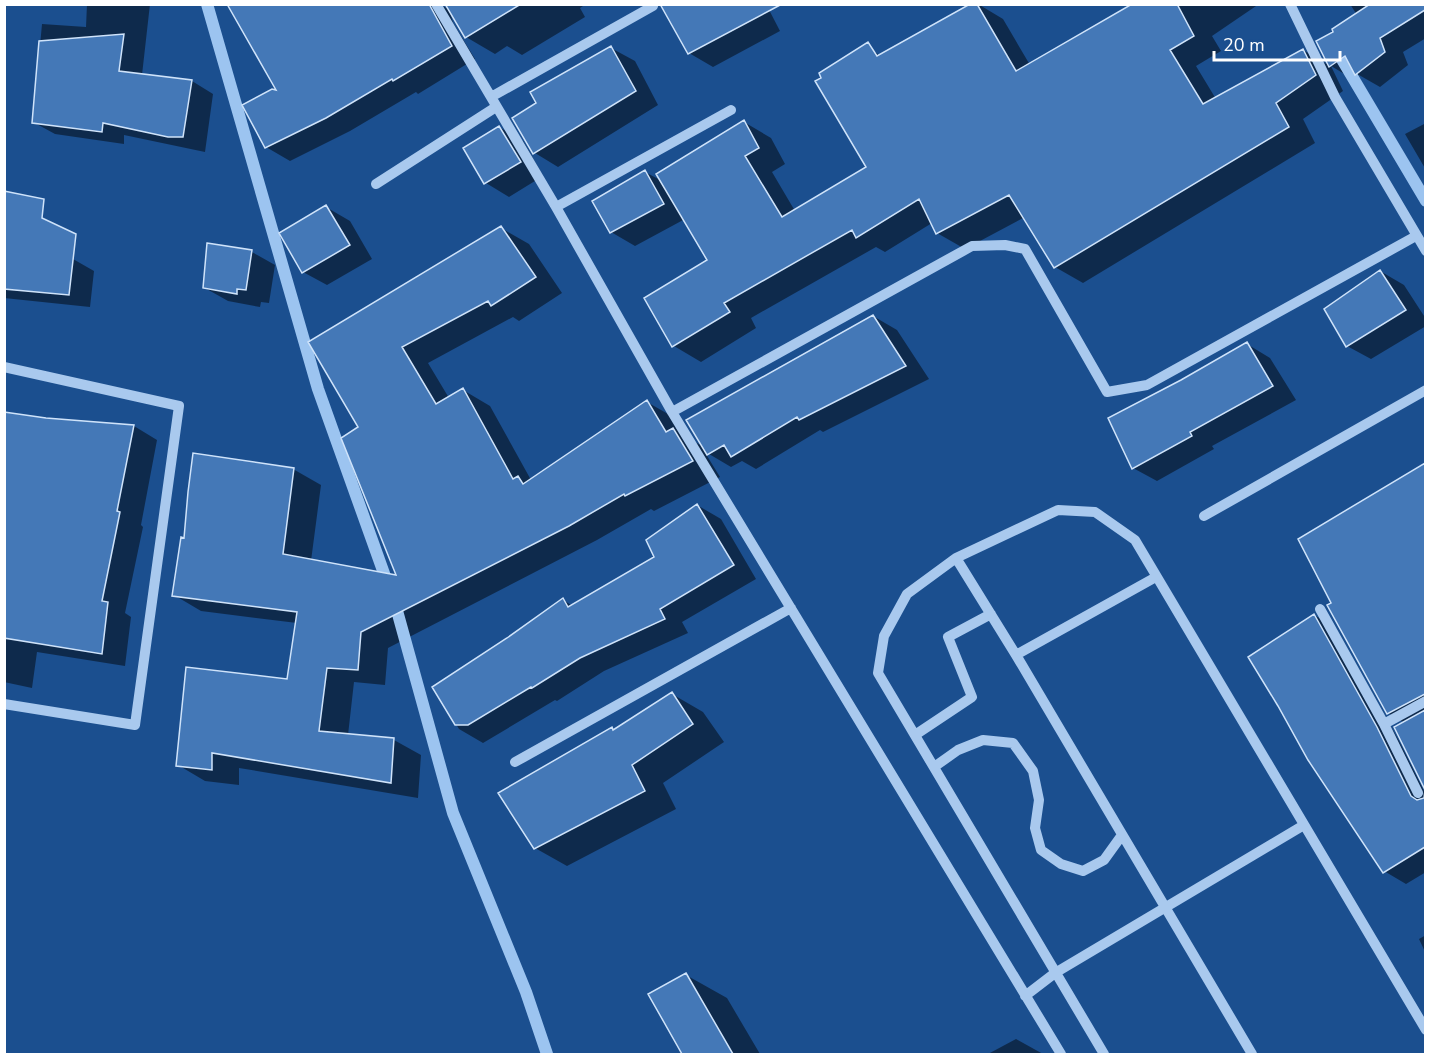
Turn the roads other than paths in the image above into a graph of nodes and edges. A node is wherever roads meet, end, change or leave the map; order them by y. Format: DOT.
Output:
graph roads {
  1 [pos="436,4"];
  2 [pos="1290,4"];
  3 [pos="653,6"];
  4 [pos="494,102"];
  5 [pos="732,110"];
  6 [pos="376,184"];
  7 [pos="556,207"];
  8 [pos="1416,236"];
  9 [pos="1425,251"];
  10 [pos="4,367"];
  11 [pos="1425,390"];
  12 [pos="672,412"];
  13 [pos="1204,516"];
  14 [pos="956,558"];
  15 [pos="1156,577"];
  16 [pos="791,608"];
  17 [pos="1320,609"];
  18 [pos="991,614"];
  19 [pos="1016,655"];
  20 [pos="1425,701"];
  21 [pos="4,704"];
  22 [pos="1384,724"];
  23 [pos="915,735"];
  24 [pos="515,762"];
  25 [pos="934,767"];
  26 [pos="1418,793"];
  27 [pos="1304,825"];
  28 [pos="1122,835"];
  29 [pos="1165,907"];
  30 [pos="1055,973"];
  31 [pos="1025,996"];
  32 [pos="1425,1030"];
  33 [pos="1061,1054"];
  34 [pos="1104,1054"];
  35 [pos="1252,1054"];
  1 -- 4 [label="street"];
  2 -- 8 [label="street"];
  3 -- 4 [label="street"];
  4 -- 6 [label="street"];
  4 -- 7 [label="street"];
  5 -- 7 [label="street"];
  7 -- 12 [label="street"];
  8 -- 9 [label="street"];
  8 -- 12 [label="street"];
  10 -- 21 [label="street"];
  11 -- 13 [label="street"];
  12 -- 16 [label="street"];
  14 -- 15 [label="street"];
  14 -- 18 [label="street"];
  14 -- 23 [label="street"];
  15 -- 19 [label="street"];
  15 -- 27 [label="street"];
  16 -- 24 [label="street"];
  16 -- 31 [label="street"];
  17 -- 22 [label="street"];
  18 -- 19 [label="street"];
  18 -- 23 [label="street"];
  19 -- 28 [label="street"];
  20 -- 22 [label="street"];
  22 -- 26 [label="street"];
  23 -- 25 [label="street"];
  25 -- 28 [label="street"];
  25 -- 30 [label="street"];
  27 -- 29 [label="street"];
  27 -- 32 [label="street"];
  28 -- 29 [label="street"];
  29 -- 30 [label="street"];
  29 -- 35 [label="street"];
  30 -- 31 [label="street"];
  30 -- 34 [label="street"];
  31 -- 33 [label="street"];
}
